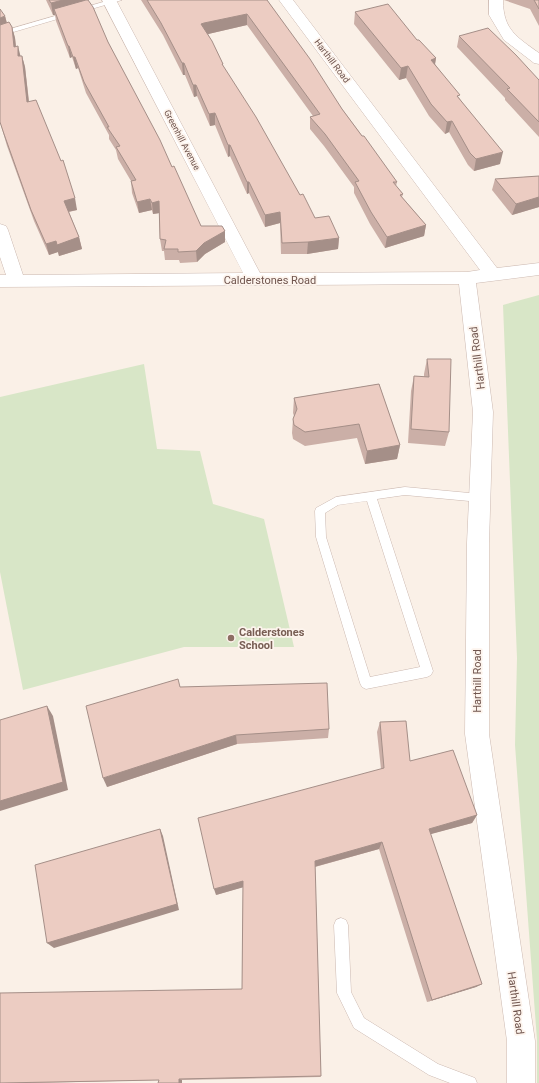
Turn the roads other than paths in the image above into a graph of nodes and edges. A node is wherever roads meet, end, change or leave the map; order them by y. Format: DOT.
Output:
graph roads {
  1 [pos="286,0"];
  2 [pos="496,0"];
  3 [pos="112,1"];
  4 [pos="0,34"];
  5 [pos="539,60"];
  6 [pos="0,230"];
  7 [pos="539,269"];
  8 [pos="493,274"];
  9 [pos="467,278"];
  10 [pos="256,280"];
  11 [pos="8,281"];
  12 [pos="371,496"];
  13 [pos="480,498"];
  14 [pos="341,925"];
  15 [pos="470,1083"];
  16 [pos="521,1083"];
  1 -- 8 [label="street, Harthill Road"];
  2 -- 5 [label="street"];
  3 -- 4 [label="lane"];
  3 -- 10 [label="street, Greenhill Avenue"];
  6 -- 11 [label="street"];
  7 -- 8 [label="street, Calderstones Road"];
  8 -- 9 [label="street, Calderstones Road"];
  9 -- 10 [label="street, Calderstones Road"];
  9 -- 13 [label="street, Harthill Road"];
  10 -- 11 [label="street, Calderstones Road"];
  12 -- 12 [label="lane"];
  12 -- 13 [label="lane"];
  13 -- 16 [label="street, Harthill Road"];
  14 -- 15 [label="lane"];
}
